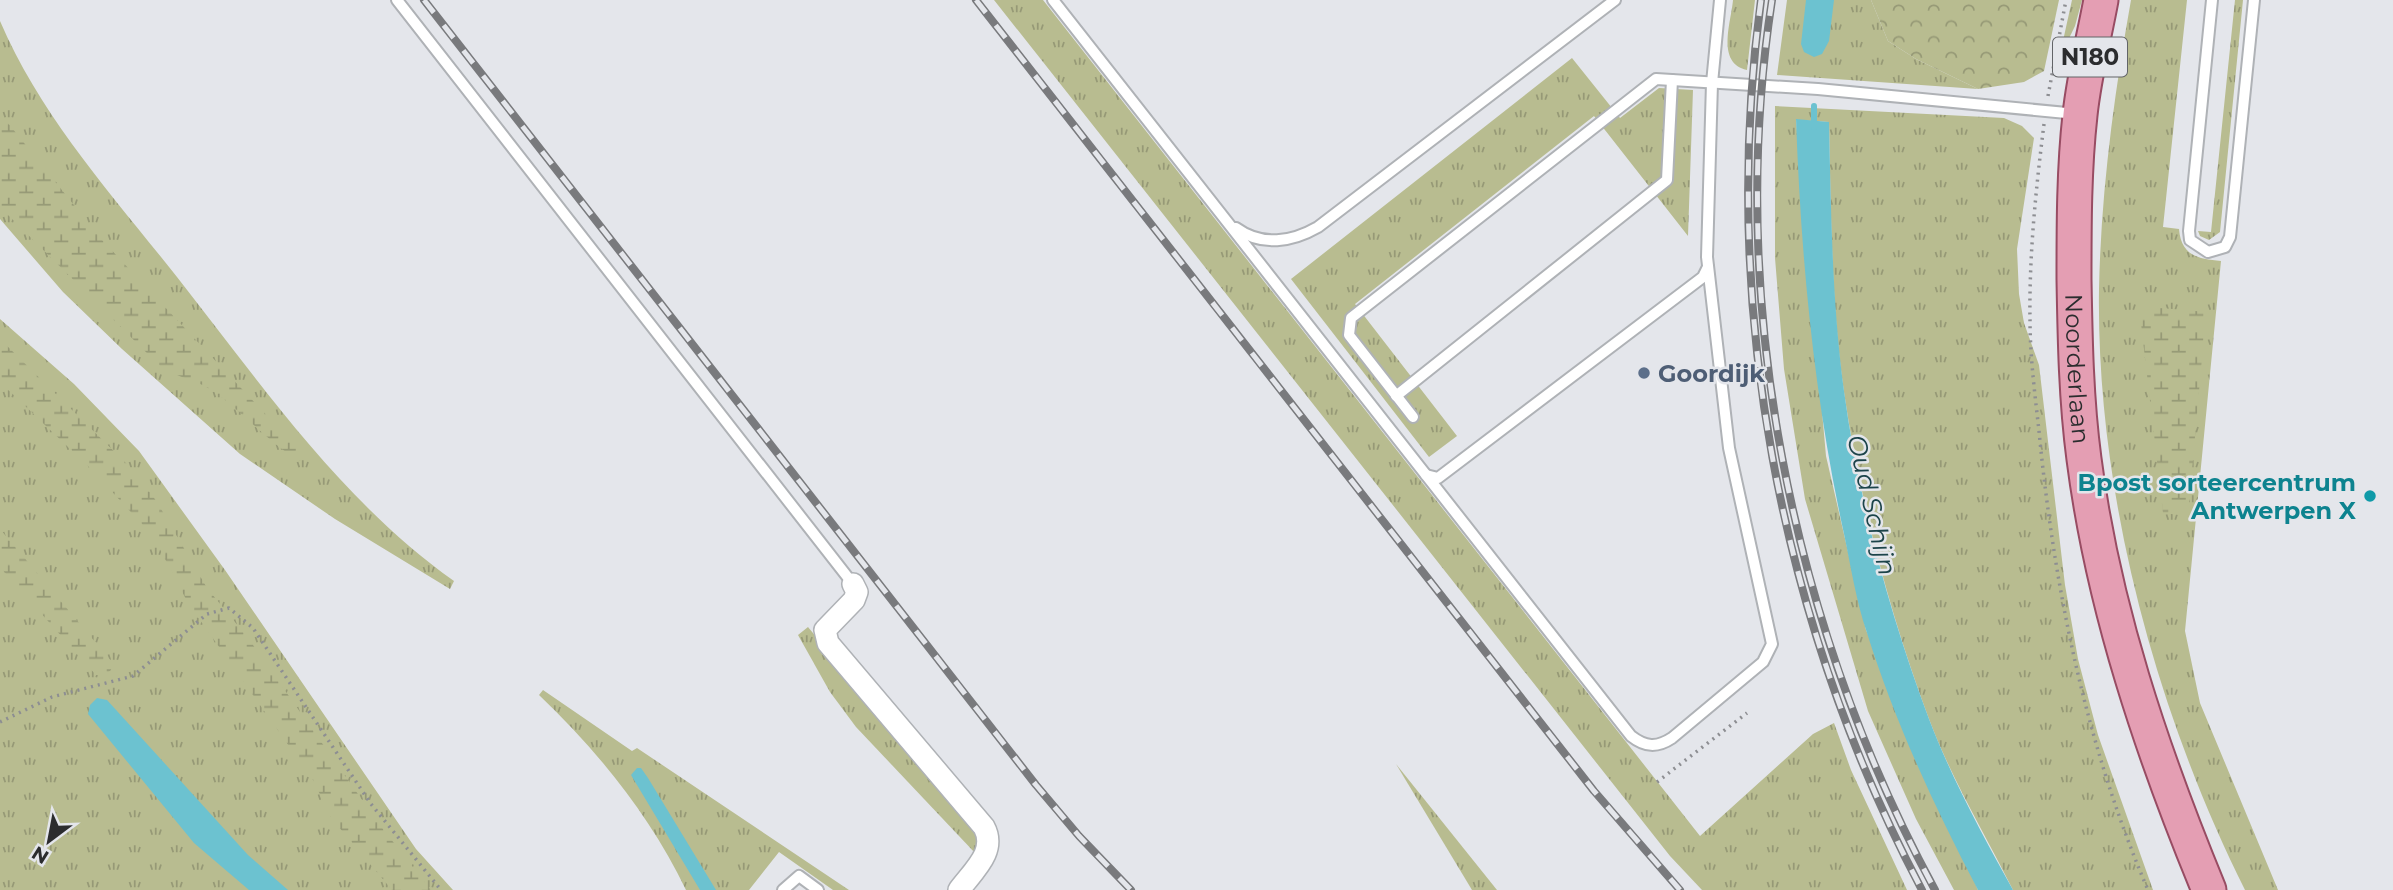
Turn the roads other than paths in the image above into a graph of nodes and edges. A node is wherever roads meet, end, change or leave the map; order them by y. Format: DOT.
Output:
graph roads {
  1 [pos="397,0"];
  2 [pos="1053,0"];
  3 [pos="1615,0"];
  4 [pos="1720,0"];
  5 [pos="2101,0"];
  6 [pos="2212,0"];
  7 [pos="2254,0"];
  8 [pos="1672,80"];
  9 [pos="1712,83"];
  10 [pos="2080,114"];
  11 [pos="1223,217"];
  12 [pos="1708,267"];
  13 [pos="1396,396"];
  14 [pos="1413,417"];
  15 [pos="1426,475"];
  16 [pos="853,584"];
  17 [pos="783,890"];
  18 [pos="818,890"];
  19 [pos="959,890"];
  20 [pos="2209,890"];
  1 -- 16 [label="lane"];
  2 -- 11 [label="lane"];
  3 -- 11 [label="lane"];
  4 -- 9 [label="lane"];
  5 -- 10 [label="main road, Noorderlaan / N180"];
  6 -- 7 [label="lane"];
  8 -- 9 [label="lane"];
  8 -- 13 [label="lane"];
  8 -- 13 [label="lane"];
  9 -- 10 [label="lane"];
  9 -- 12 [label="lane"];
  10 -- 20 [label="main road, Noorderlaan / N180"];
  11 -- 15 [label="lane"];
  12 -- 15 [label="lane"];
  12 -- 15 [label="lane"];
  13 -- 14 [label="lane"];
  16 -- 19 [label="street"];
  17 -- 18 [label="lane"];
}
